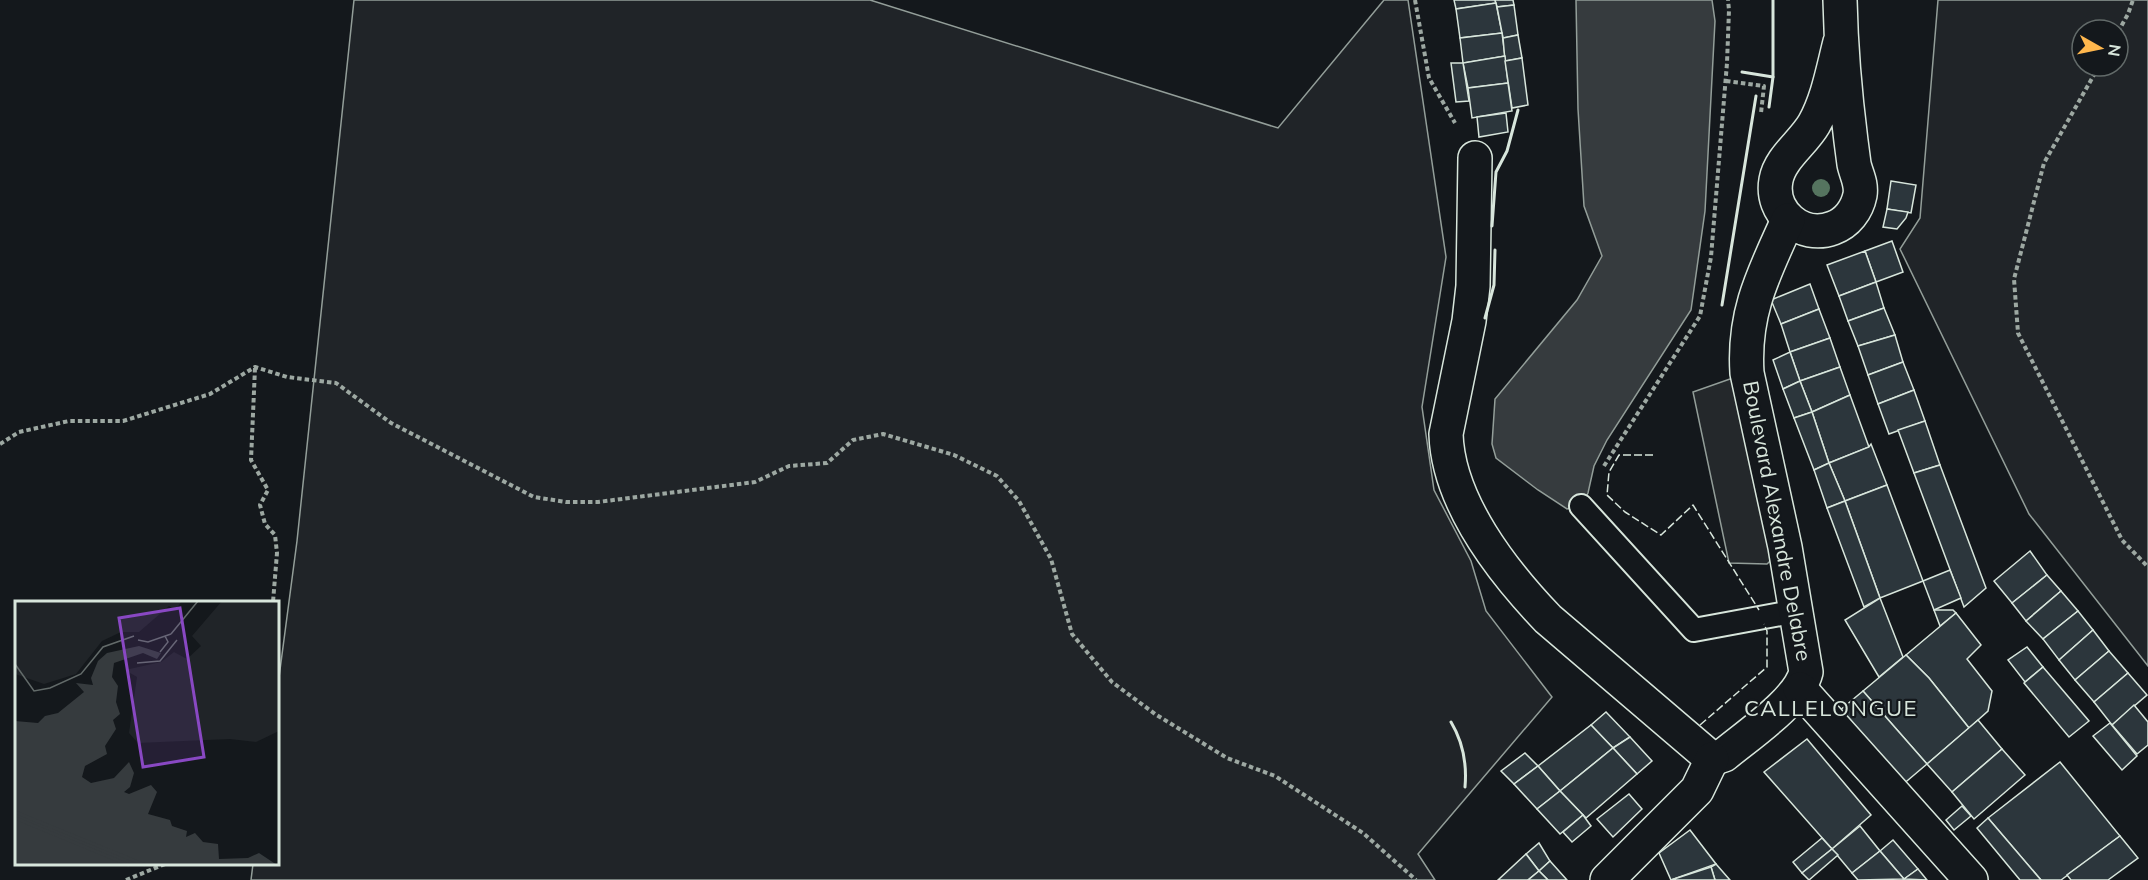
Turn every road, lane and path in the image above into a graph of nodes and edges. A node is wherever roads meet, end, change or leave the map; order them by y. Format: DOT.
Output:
graph roads {
  1 [pos="1415,0"];
  2 [pos="1728,0"];
  3 [pos="1840,0"];
  4 [pos="2133,0"];
  5 [pos="2126,18"];
  6 [pos="1840,42"];
  7 [pos="2092,78"];
  8 [pos="1726,81"];
  9 [pos="1761,113"];
  10 [pos="1791,155"];
  11 [pos="1474,158"];
  12 [pos="1854,166"];
  13 [pos="1788,220"];
  14 [pos="255,368"];
  15 [pos="0,444"];
  16 [pos="1604,466"];
  17 [pos="1581,506"];
  18 [pos="2148,567"];
  19 [pos="273,601"];
  20 [pos="1797,611"];
  21 [pos="1800,689"];
  22 [pos="1712,759"];
  23 [pos="163,865"];
  24 [pos="126,880"];
  25 [pos="1416,880"];
  26 [pos="1607,880"];
  27 [pos="1971,880"];
  1 -- 11 [label="path"];
  2 -- 8 [label="path"];
  3 -- 6 [label="street"];
  4 -- 5 [label="path"];
  6 -- 10 [label="street"];
  6 -- 12 [label="street"];
  7 -- 18 [label="path"];
  8 -- 9 [label="path"];
  8 -- 16 [label="path"];
  10 -- 12 [label="street"];
  10 -- 13 [label="street"];
  11 -- 22 [label="street"];
  12 -- 13 [label="street"];
  13 -- 20 [label="street, Boulevard Alexandre Delabre"];
  14 -- 15 [label="path"];
  14 -- 19 [label="path"];
  14 -- 25 [label="path"];
  17 -- 20 [label="lane"];
  20 -- 21 [label="street, Boulevard Alexandre Delabre"];
  21 -- 22 [label="street, Boulevard Alexandre Delabre"];
  21 -- 27 [label="street"];
  22 -- 26 [label="street"];
  23 -- 24 [label="path"];
}
